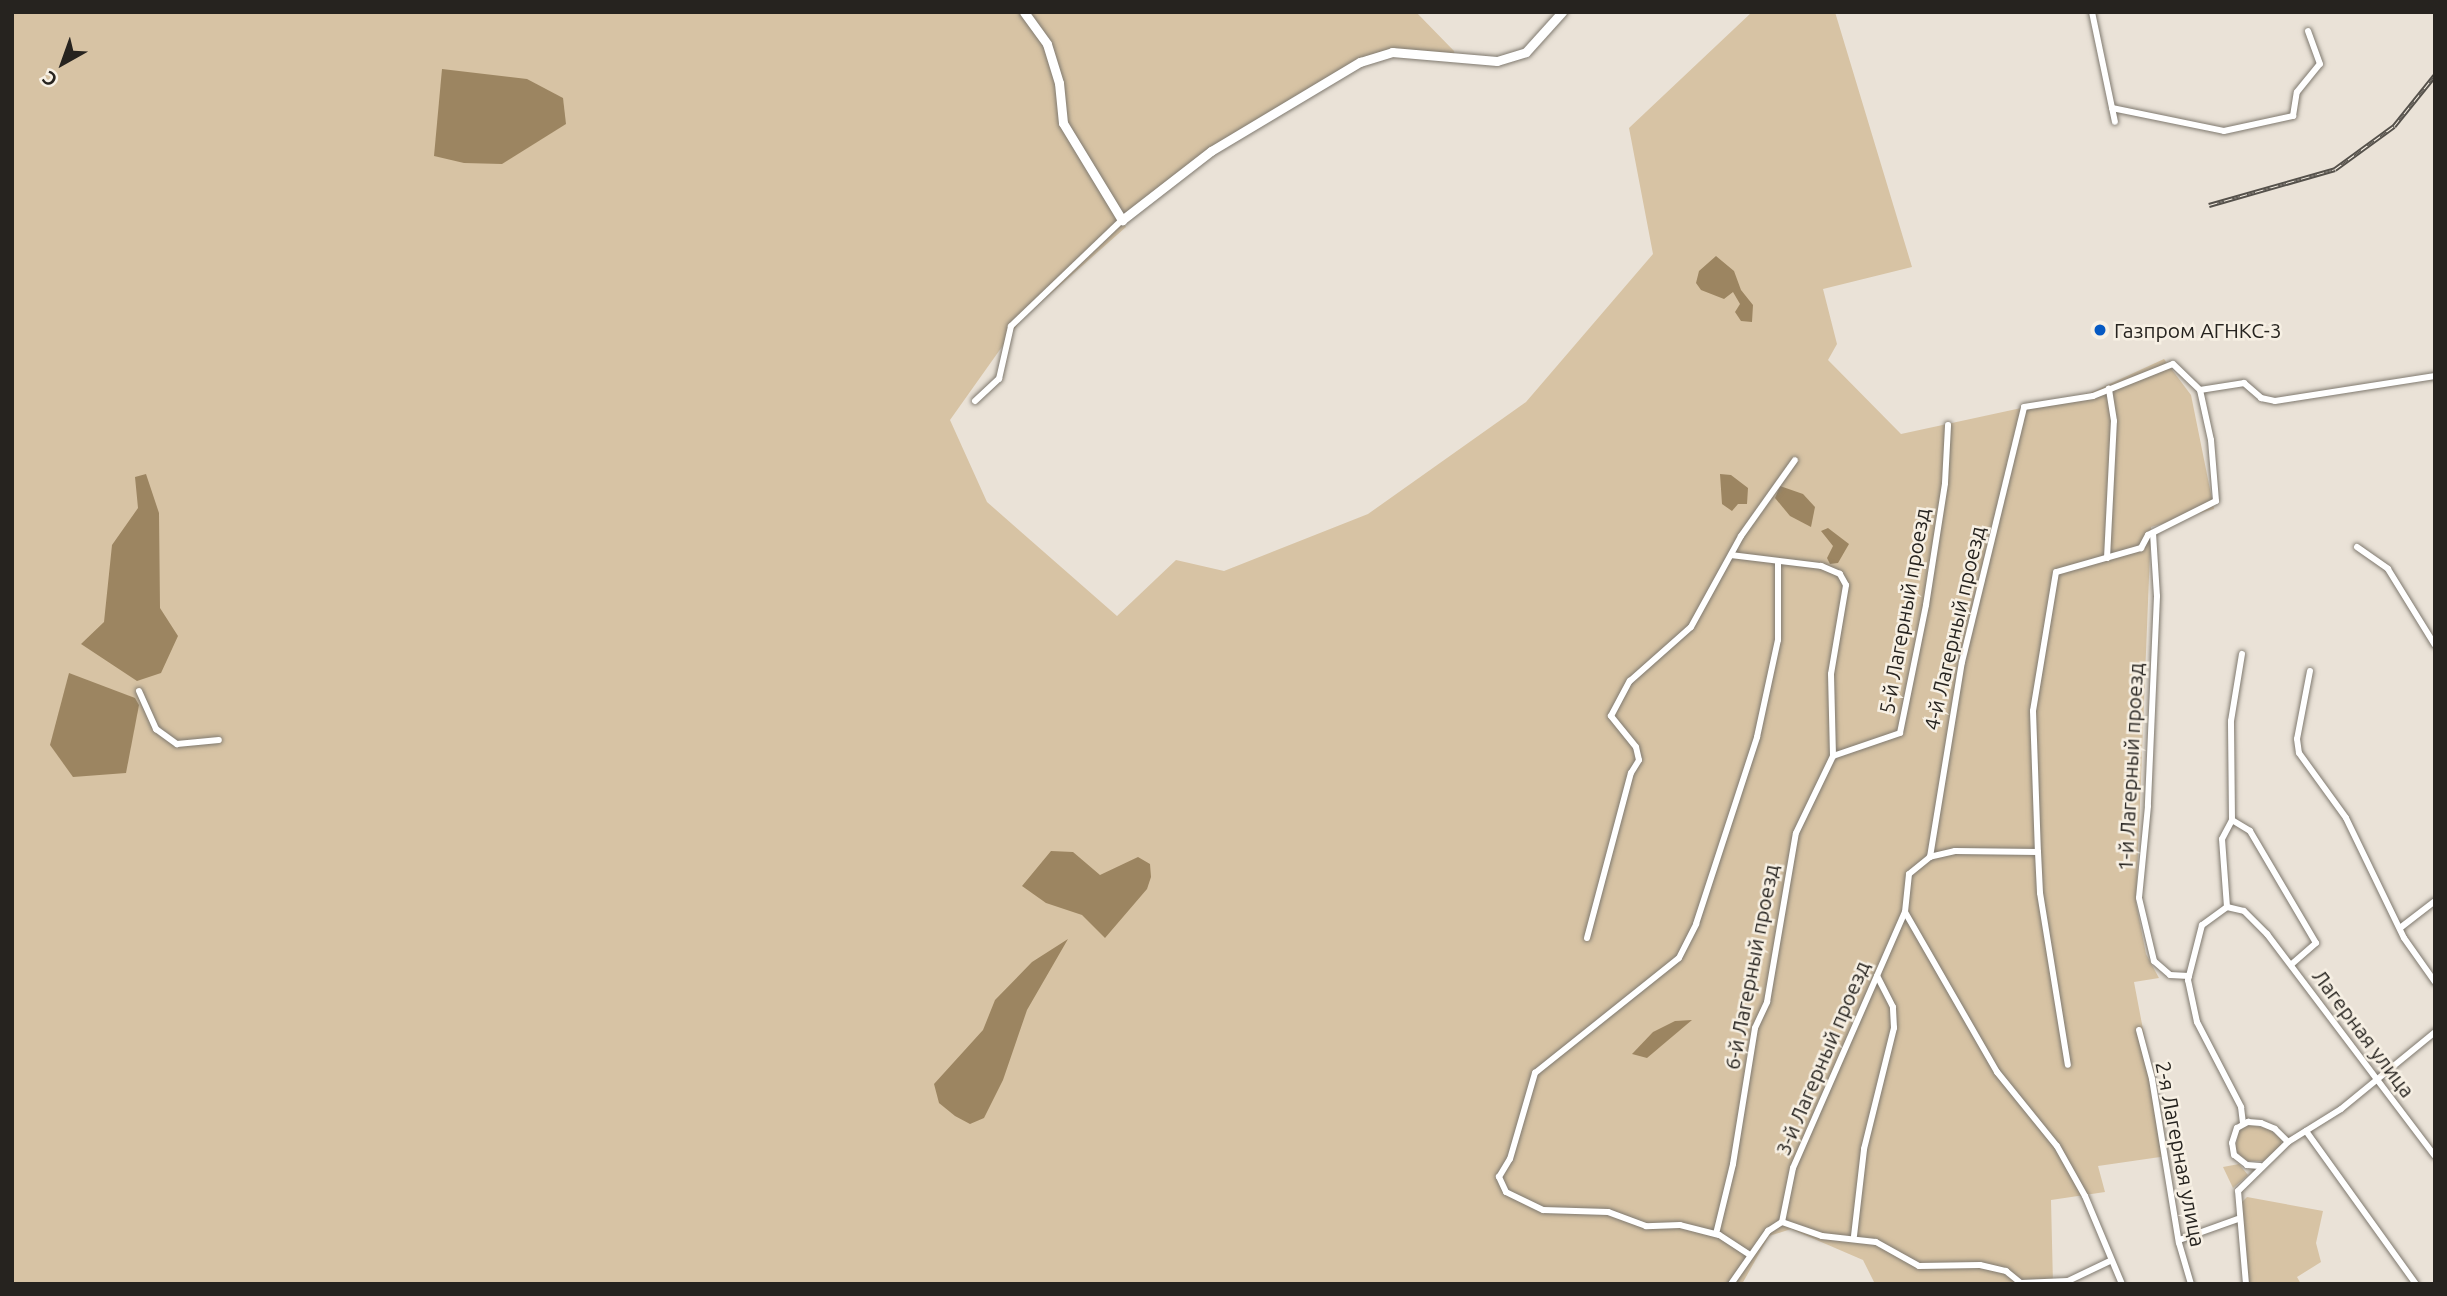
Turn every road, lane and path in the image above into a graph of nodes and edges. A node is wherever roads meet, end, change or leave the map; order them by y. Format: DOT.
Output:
graph roads {
  1 [pos="1024,12"];
  2 [pos="1562,12"];
  3 [pos="2092,12"];
  4 [pos="2308,31"];
  5 [pos="2112,108"];
  6 [pos="2115,122"];
  7 [pos="1122,220"];
  8 [pos="2435,376"];
  9 [pos="2109,388"];
  10 [pos="2200,390"];
  11 [pos="975,401"];
  12 [pos="1948,425"];
  13 [pos="1795,460"];
  14 [pos="2153,533"];
  15 [pos="2357,547"];
  16 [pos="1732,555"];
  17 [pos="2107,558"];
  18 [pos="1778,561"];
  19 [pos="2435,645"];
  20 [pos="2242,654"];
  21 [pos="2310,671"];
  22 [pos="139,691"];
  23 [pos="219,740"];
  24 [pos="1833,756"];
  25 [pos="2232,820"];
  26 [pos="2040,855"];
  27 [pos="1930,857"];
  28 [pos="2435,901"];
  29 [pos="2227,907"];
  30 [pos="1905,912"];
  31 [pos="2400,928"];
  32 [pos="1587,938"];
  33 [pos="2292,964"];
  34 [pos="1877,976"];
  35 [pos="2189,976"];
  36 [pos="2435,982"];
  37 [pos="2139,1030"];
  38 [pos="2435,1032"];
  39 [pos="2068,1065"];
  40 [pos="2375,1078"];
  41 [pos="2243,1124"];
  42 [pos="2306,1131"];
  43 [pos="2288,1142"];
  44 [pos="2435,1156"];
  45 [pos="2260,1166"];
  46 [pos="2238,1219"];
  47 [pos="1782,1222"];
  48 [pos="1716,1234"];
  49 [pos="1854,1236"];
  50 [pos="2182,1239"];
  51 [pos="1750,1255"];
  52 [pos="2110,1261"];
  53 [pos="1731,1284"];
  54 [pos="2122,1284"];
  55 [pos="2191,1284"];
  56 [pos="2246,1284"];
  57 [pos="2416,1284"];
  1 -- 7 [label="street"];
  2 -- 7 [label="street"];
  3 -- 5 [label="street"];
  4 -- 5 [label="street"];
  5 -- 6 [label="street"];
  7 -- 11 [label="street"];
  8 -- 10 [label="street"];
  9 -- 10 [label="street"];
  9 -- 17 [label="street"];
  9 -- 27 [label="street, 4-й Лагерный проезд"];
  10 -- 14 [label="street"];
  12 -- 24 [label="street, 5-й Лагерный проезд"];
  13 -- 16 [label="street"];
  14 -- 17 [label="street"];
  14 -- 35 [label="street, 1-й Лагерный проезд"];
  15 -- 19 [label="street"];
  16 -- 18 [label="street, 6-й Лагерный проезд"];
  16 -- 32 [label="street"];
  17 -- 26 [label="street"];
  18 -- 24 [label="street, 6-й Лагерный проезд"];
  18 -- 48 [label="street"];
  20 -- 25 [label="street"];
  21 -- 31 [label="street"];
  22 -- 23 [label="street"];
  24 -- 48 [label="street, 6-й Лагерный проезд"];
  25 -- 29 [label="street"];
  25 -- 33 [label="street, Лагерная улица"];
  26 -- 27 [label="street"];
  26 -- 39 [label="street"];
  27 -- 30 [label="street, 3-й Лагерный проезд"];
  28 -- 31 [label="street"];
  29 -- 33 [label="street, Лагерная улица"];
  29 -- 35 [label="street"];
  30 -- 34 [label="street, 3-й Лагерный проезд"];
  30 -- 52 [label="street"];
  31 -- 36 [label="street"];
  33 -- 40 [label="street, Лагерная улица"];
  34 -- 47 [label="street, 3-й Лагерный проезд"];
  34 -- 49 [label="street"];
  35 -- 41 [label="street"];
  37 -- 50 [label="street, 2-я Лагерная улица"];
  38 -- 40 [label="street"];
  40 -- 42 [label="street"];
  40 -- 44 [label="street, Лагерная улица"];
  41 -- 43 [label="street"];
  41 -- 45 [label="street"];
  42 -- 43 [label="street"];
  42 -- 57 [label="street"];
  43 -- 45 [label="street"];
  45 -- 46 [label="street"];
  46 -- 50 [label="street"];
  46 -- 56 [label="street"];
  47 -- 49 [label="street"];
  47 -- 51 [label="street"];
  48 -- 51 [label="street"];
  49 -- 52 [label="street"];
  50 -- 55 [label="street, 2-я Лагерная улица"];
  51 -- 53 [label="street"];
  52 -- 54 [label="street"];
}
